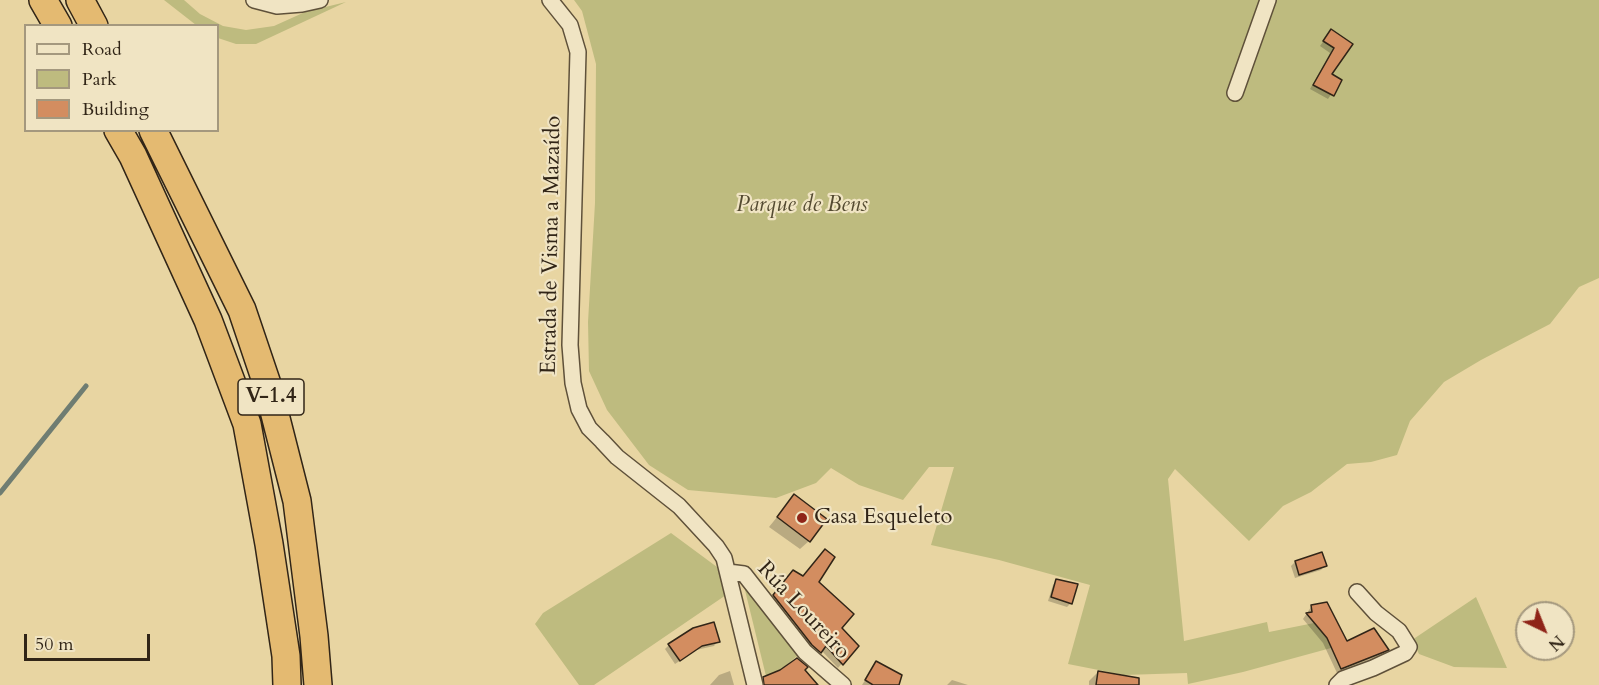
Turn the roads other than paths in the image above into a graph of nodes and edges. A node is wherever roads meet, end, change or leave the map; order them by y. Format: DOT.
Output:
graph roads {
  1 [pos="43,0"];
  2 [pos="80,0"];
  3 [pos="255,0"];
  4 [pos="320,0"];
  5 [pos="550,0"];
  6 [pos="1268,0"];
  7 [pos="57,24"];
  8 [pos="93,24"];
  9 [pos="1235,93"];
  10 [pos="119,132"];
  11 [pos="154,132"];
  12 [pos="728,572"];
  13 [pos="1357,592"];
  14 [pos="287,685"];
  15 [pos="318,685"];
  16 [pos="755,685"];
  17 [pos="843,685"];
  18 [pos="1337,685"];
  1 -- 7 [label="highway"];
  2 -- 8 [label="highway"];
  3 -- 4 [label="street"];
  5 -- 12 [label="street, Estrada de Visma a Mazaído"];
  6 -- 9 [label="street"];
  10 -- 14 [label="highway, V-1.4"];
  11 -- 15 [label="highway, V-1.4"];
  12 -- 16 [label="street, Estrada de Visma a Mazaído"];
  12 -- 17 [label="street, Rúa Loureiro"];
  13 -- 18 [label="street"];
}
